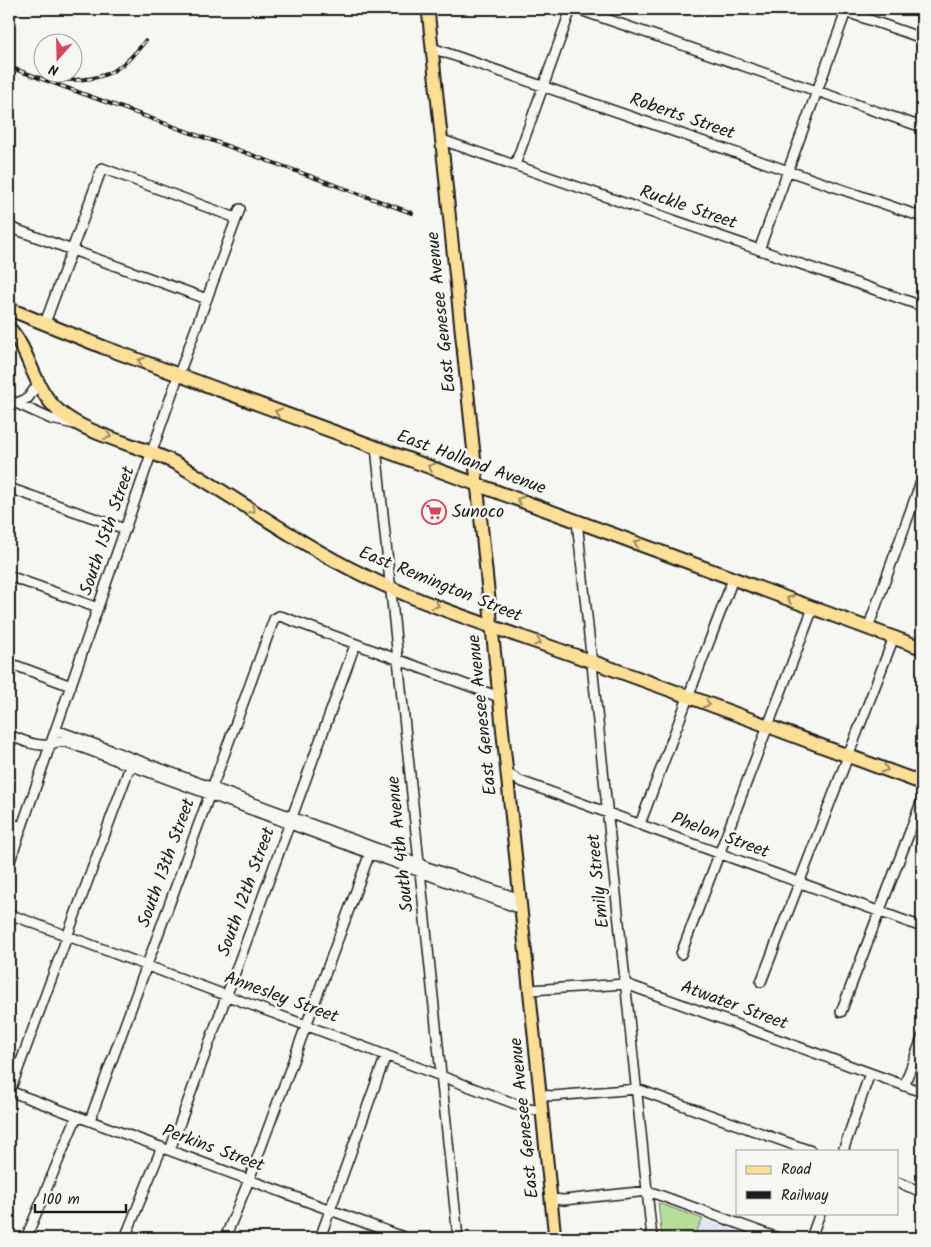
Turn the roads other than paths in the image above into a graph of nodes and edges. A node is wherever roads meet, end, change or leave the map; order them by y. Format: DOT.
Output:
graph roads {
  1 [pos="428,9"];
  2 [pos="571,9"];
  3 [pos="577,9"];
  4 [pos="844,10"];
  5 [pos="922,38"];
  6 [pos="432,48"];
  7 [pos="543,87"];
  8 [pos="817,91"];
  9 [pos="922,127"];
  10 [pos="442,140"];
  11 [pos="515,165"];
  12 [pos="788,171"];
  13 [pos="922,217"];
  14 [pos="9,227"];
  15 [pos="72,250"];
  16 [pos="759,250"];
  17 [pos="207,299"];
  18 [pos="922,306"];
  19 [pos="9,310"];
  20 [pos="45,324"];
  21 [pos="9,328"];
  22 [pos="179,375"];
  23 [pos="38,384"];
  24 [pos="13,402"];
  25 [pos="83,426"];
  26 [pos="376,446"];
  27 [pos="152,452"];
  28 [pos="922,479"];
  29 [pos="476,484"];
  30 [pos="9,488"];
  31 [pos="577,521"];
  32 [pos="125,529"];
  33 [pos="9,576"];
  34 [pos="733,579"];
  35 [pos="391,588"];
  36 [pos="98,608"];
  37 [pos="813,608"];
  38 [pos="492,626"];
  39 [pos="868,628"];
  40 [pos="894,637"];
  41 [pos="356,645"];
  42 [pos="922,648"];
  43 [pos="399,661"];
  44 [pos="593,661"];
  45 [pos="9,664"];
  46 [pos="71,686"];
  47 [pos="499,697"];
  48 [pos="688,697"];
  49 [pos="768,726"];
  50 [pos="56,730"];
  51 [pos="9,735"];
  52 [pos="51,743"];
  53 [pos="848,756"];
  54 [pos="131,762"];
  55 [pos="507,773"];
  56 [pos="922,783"];
  57 [pos="210,791"];
  58 [pos="922,800"];
  59 [pos="608,812"];
  60 [pos="291,821"];
  61 [pos="9,822"];
  62 [pos="640,824"];
  63 [pos="22,827"];
  64 [pos="371,850"];
  65 [pos="720,853"];
  66 [pos="9,864"];
  67 [pos="420,868"];
  68 [pos="800,882"];
  69 [pos="520,904"];
  70 [pos="880,911"];
  71 [pos="9,914"];
  72 [pos="922,927"];
  73 [pos="67,936"];
  74 [pos="681,954"];
  75 [pos="146,966"];
  76 [pos="761,982"];
  77 [pos="626,984"];
  78 [pos="530,990"];
  79 [pos="226,995"];
  80 [pos="841,1012"];
  81 [pos="306,1025"];
  82 [pos="922,1038"];
  83 [pos="386,1055"];
  84 [pos="870,1074"];
  85 [pos="441,1075"];
  86 [pos="904,1086"];
  87 [pos="637,1089"];
  88 [pos="9,1091"];
  89 [pos="922,1092"];
  90 [pos="540,1095"];
  91 [pos="542,1112"];
  92 [pos="77,1116"];
  93 [pos="90,1120"];
  94 [pos="166,1149"];
  95 [pos="808,1150"];
  96 [pos="843,1150"];
  97 [pos="249,1180"];
  98 [pos="898,1182"];
  99 [pos="648,1191"];
  100 [pos="922,1192"];
  101 [pos="551,1199"];
  102 [pos="330,1210"];
  103 [pos="820,1214"];
  104 [pos="26,1238"];
  105 [pos="125,1238"];
  106 [pos="225,1238"];
  107 [pos="320,1238"];
  108 [pos="406,1238"];
  109 [pos="458,1238"];
  110 [pos="555,1238"];
  111 [pos="652,1238"];
  112 [pos="778,1238"];
  113 [pos="811,1238"];
  1 -- 6 [label="main road, East Genesee Avenue"];
  2 -- 7 [label="street"];
  3 -- 8 [label="street"];
  4 -- 5 [label="street"];
  4 -- 8 [label="street"];
  6 -- 7 [label="street, Roberts Street"];
  6 -- 10 [label="main road, East Genesee Avenue"];
  7 -- 11 [label="street"];
  7 -- 12 [label="street, Roberts Street"];
  8 -- 9 [label="street"];
  8 -- 12 [label="street"];
  10 -- 11 [label="street, Ruckle Street"];
  10 -- 29 [label="main road, East Genesee Avenue"];
  11 -- 16 [label="street, Ruckle Street"];
  12 -- 13 [label="street, Roberts Street"];
  12 -- 16 [label="street"];
  14 -- 15 [label="street"];
  15 -- 17 [label="street"];
  15 -- 17 [label="street, South 15th Street"];
  15 -- 20 [label="street"];
  16 -- 18 [label="street, Ruckle Street"];
  17 -- 22 [label="street, South 15th Street"];
  19 -- 20 [label="highway, East Holland Avenue"];
  22 -- 20 [label="highway, East Holland Avenue, one-way"];
  21 -- 23 [label="highway, East Remington Street"];
  26 -- 22 [label="highway, East Holland Avenue, one-way"];
  22 -- 27 [label="street, South 15th Street"];
  23 -- 24 [label="street"];
  23 -- 25 [label="highway, East Remington Street"];
  24 -- 25 [label="street"];
  25 -- 27 [label="highway, East Remington Street, one-way"];
  29 -- 26 [label="highway, East Holland Avenue, one-way"];
  26 -- 35 [label="street, South 4th Avenue"];
  27 -- 32 [label="street, South 15th Street"];
  27 -- 35 [label="highway, East Remington Street, one-way"];
  28 -- 39 [label="street"];
  31 -- 29 [label="highway, East Holland Avenue, one-way"];
  29 -- 38 [label="main road, East Genesee Avenue"];
  30 -- 32 [label="street"];
  34 -- 31 [label="highway, East Holland Avenue, one-way"];
  31 -- 44 [label="street, Emily Street"];
  32 -- 36 [label="street, South 15th Street"];
  33 -- 36 [label="street"];
  37 -- 34 [label="highway, East Holland Avenue, one-way"];
  34 -- 48 [label="street"];
  35 -- 38 [label="highway, East Remington Street, one-way"];
  35 -- 43 [label="street, South 4th Avenue"];
  36 -- 46 [label="street, South 15th Street"];
  37 -- 39 [label="highway, East Holland Avenue"];
  37 -- 49 [label="street"];
  38 -- 44 [label="highway, East Remington Street, one-way"];
  38 -- 47 [label="main road, East Genesee Avenue"];
  39 -- 40 [label="highway, East Holland Avenue"];
  40 -- 42 [label="highway, East Holland Avenue"];
  40 -- 53 [label="street"];
  41 -- 43 [label="street"];
  41 -- 57 [label="street, South 13th Street"];
  41 -- 60 [label="street, South 12th Street"];
  43 -- 47 [label="street"];
  43 -- 67 [label="street, South 4th Avenue"];
  44 -- 48 [label="highway, East Remington Street"];
  44 -- 59 [label="street, Emily Street"];
  45 -- 46 [label="street"];
  46 -- 50 [label="street, South 15th Street"];
  47 -- 55 [label="main road, East Genesee Avenue"];
  48 -- 49 [label="highway, East Remington Street, one-way"];
  48 -- 62 [label="street"];
  49 -- 53 [label="highway, East Remington Street"];
  49 -- 65 [label="street"];
  50 -- 52 [label="street, South 15th Street"];
  50 -- 54 [label="street"];
  51 -- 52 [label="street"];
  52 -- 54 [label="street"];
  52 -- 63 [label="street, South 15th Street"];
  53 -- 56 [label="highway, East Remington Street, one-way"];
  53 -- 68 [label="street"];
  54 -- 57 [label="street"];
  54 -- 73 [label="street"];
  55 -- 59 [label="street, Phelon Street"];
  55 -- 69 [label="main road, East Genesee Avenue"];
  57 -- 60 [label="street"];
  57 -- 75 [label="street, South 13th Street"];
  58 -- 70 [label="street"];
  59 -- 62 [label="street, Phelon Street"];
  59 -- 77 [label="street, Emily Street"];
  60 -- 64 [label="street"];
  60 -- 79 [label="street, South 12th Street"];
  61 -- 63 [label="street"];
  62 -- 65 [label="street, Phelon Street"];
  63 -- 66 [label="street, South 15th Street"];
  64 -- 67 [label="street"];
  64 -- 81 [label="street"];
  65 -- 68 [label="street, Phelon Street"];
  65 -- 74 [label="street"];
  67 -- 69 [label="street"];
  67 -- 85 [label="street, South 4th Avenue"];
  68 -- 70 [label="street, Phelon Street"];
  68 -- 76 [label="street"];
  69 -- 78 [label="main road, East Genesee Avenue"];
  70 -- 72 [label="street, Phelon Street"];
  70 -- 80 [label="street"];
  71 -- 73 [label="street, Annesley Street"];
  73 -- 75 [label="street, Annesley Street"];
  73 -- 88 [label="street"];
  75 -- 79 [label="street, Annesley Street"];
  75 -- 93 [label="street, South 13th Street"];
  77 -- 78 [label="street, Atwater Street"];
  77 -- 84 [label="street, Atwater Street"];
  77 -- 87 [label="street, Emily Street"];
  78 -- 90 [label="main road, East Genesee Avenue"];
  79 -- 81 [label="street, Annesley Street"];
  79 -- 94 [label="street, South 12th Street"];
  81 -- 83 [label="street, Annesley Street"];
  81 -- 97 [label="street"];
  82 -- 86 [label="street"];
  83 -- 85 [label="street, Annesley Street"];
  83 -- 102 [label="street"];
  84 -- 86 [label="street, Atwater Street"];
  84 -- 96 [label="street"];
  85 -- 91 [label="street, Annesley Street"];
  85 -- 109 [label="street, South 4th Avenue"];
  86 -- 89 [label="street, Atwater Street"];
  87 -- 90 [label="street"];
  87 -- 95 [label="street"];
  87 -- 99 [label="street, Emily Street"];
  88 -- 92 [label="street, Perkins Street"];
  90 -- 91 [label="main road, East Genesee Avenue"];
  91 -- 101 [label="main road, East Genesee Avenue"];
  92 -- 93 [label="street, Perkins Street"];
  92 -- 104 [label="street"];
  93 -- 94 [label="street, Perkins Street"];
  94 -- 97 [label="street, Perkins Street"];
  94 -- 105 [label="street, South 12th Street"];
  97 -- 102 [label="street, Perkins Street"];
  97 -- 106 [label="street"];
  98 -- 100 [label="street"];
  99 -- 101 [label="street"];
  99 -- 111 [label="street, Emily Street"];
  99 -- 112 [label="street"];
  101 -- 110 [label="main road, East Genesee Avenue"];
  102 -- 107 [label="street"];
  102 -- 108 [label="street, Perkins Street"];
  103 -- 113 [label="street"];
}
